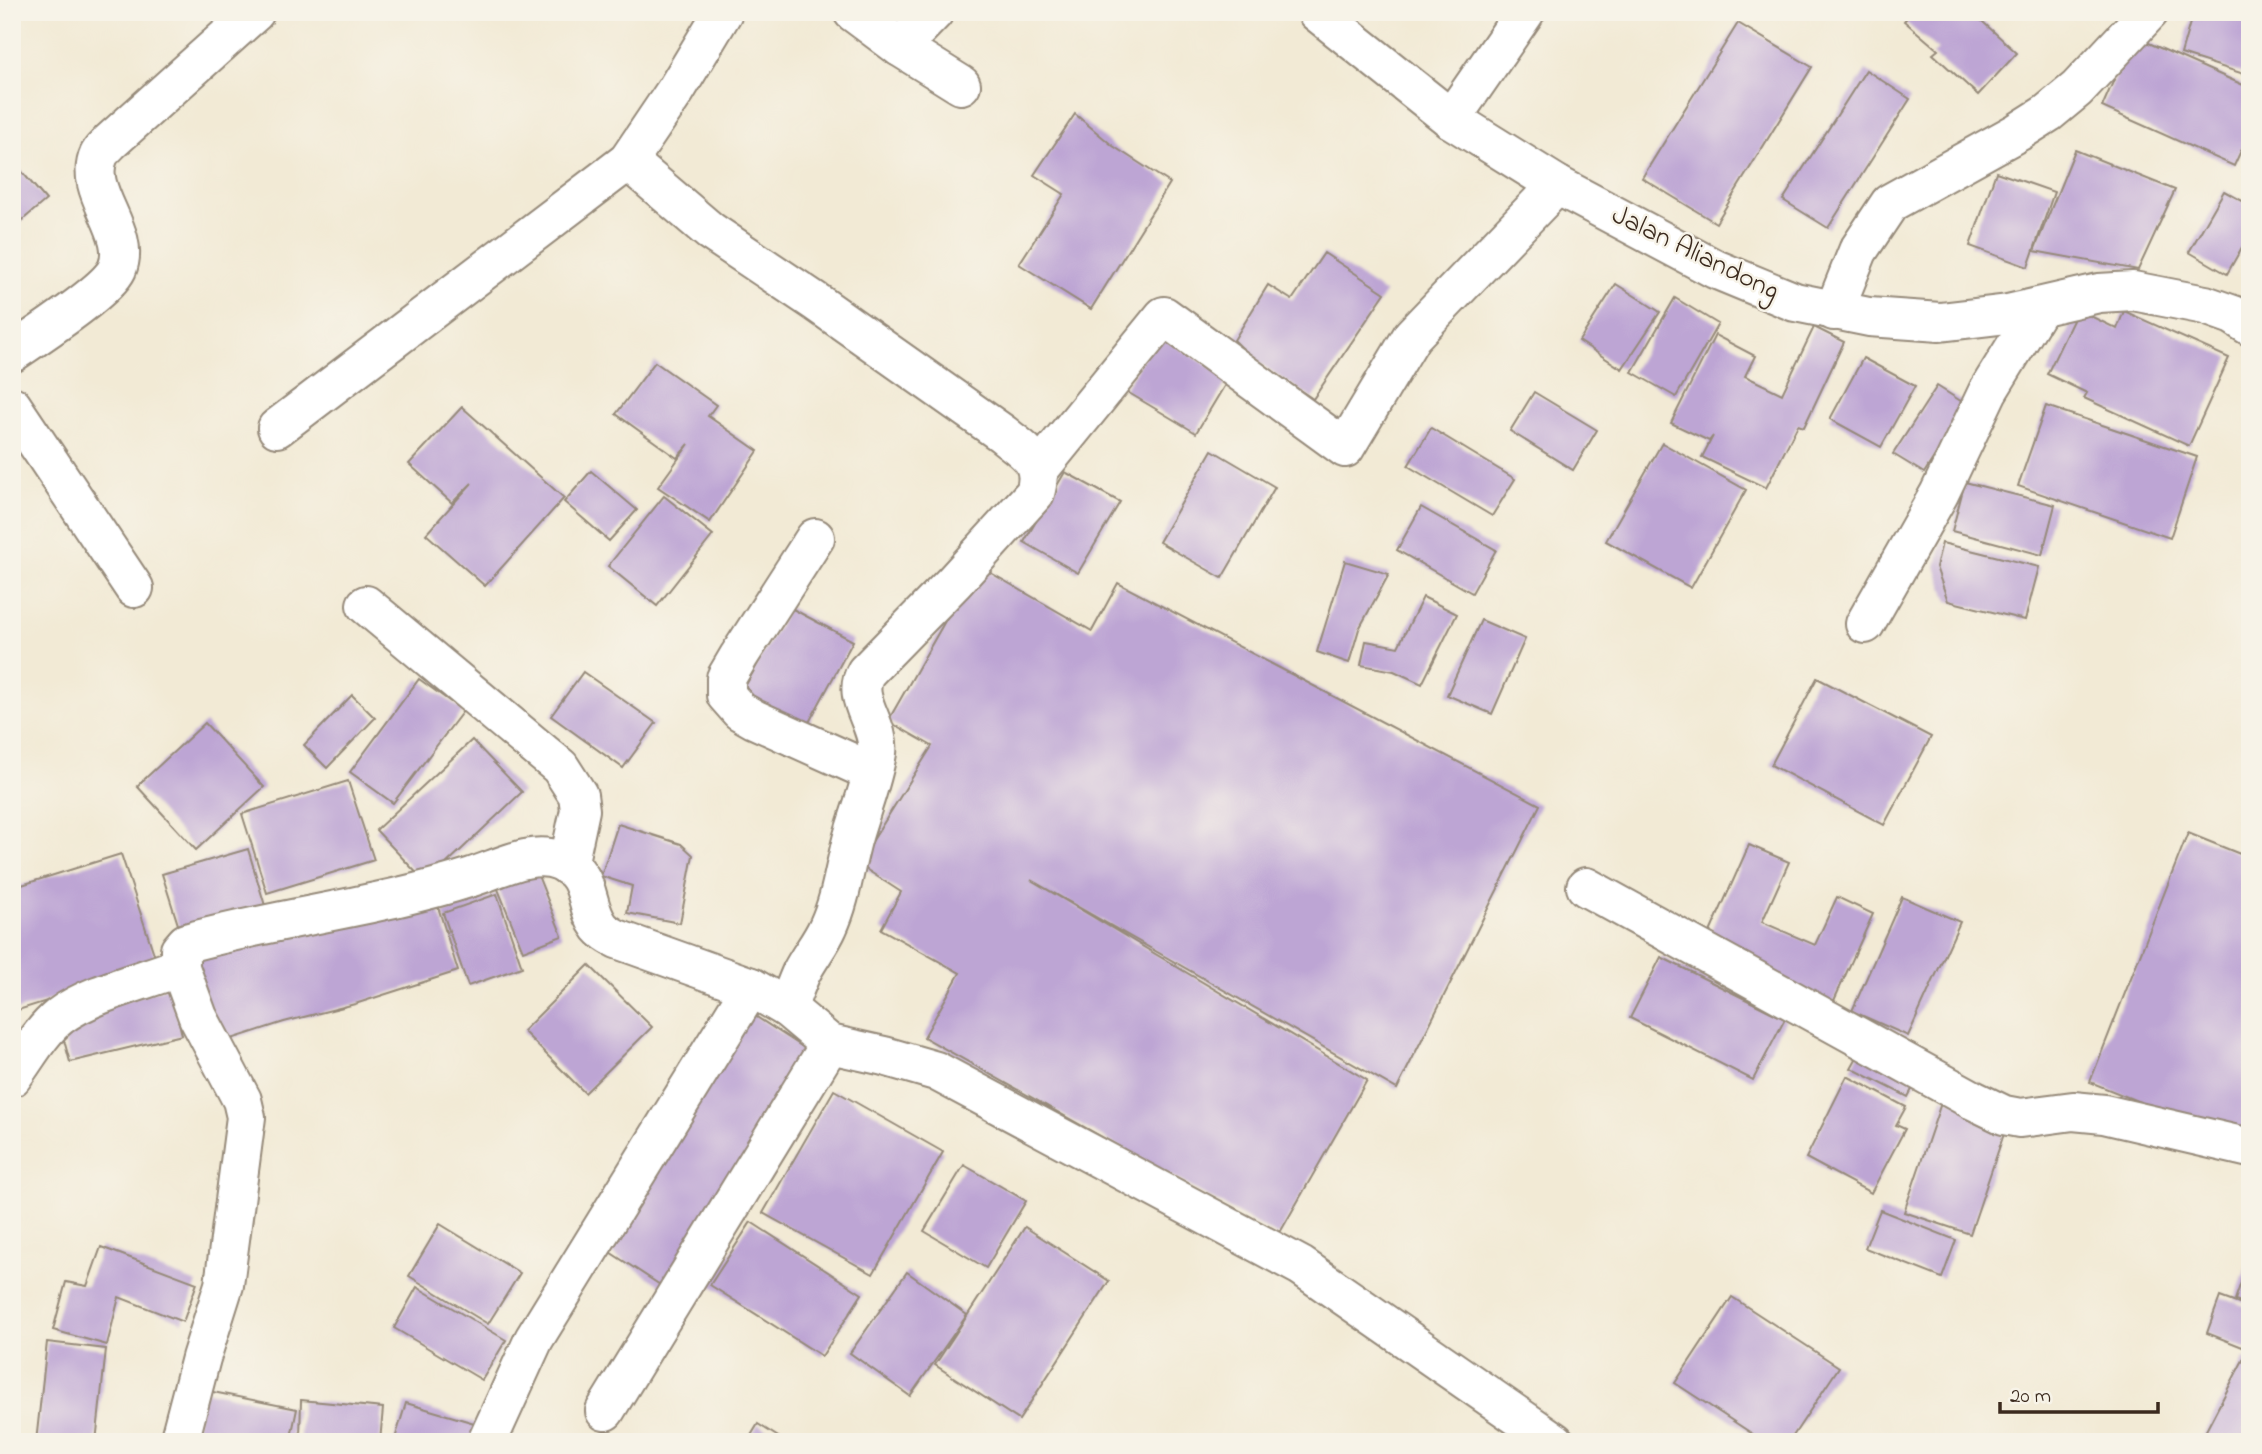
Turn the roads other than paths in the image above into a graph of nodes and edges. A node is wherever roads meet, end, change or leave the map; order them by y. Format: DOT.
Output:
graph roads {
  1 [pos="256,12"];
  2 [pos="723,12"];
  3 [pos="853,12"];
  4 [pos="934,12"];
  5 [pos="1317,12"];
  6 [pos="1525,12"];
  7 [pos="2148,12"];
  8 [pos="900,47"];
  9 [pos="961,85"];
  10 [pos="1451,119"];
  11 [pos="628,160"];
  12 [pos="1557,185"];
  13 [pos="2039,308"];
  14 [pos="1834,311"];
  15 [pos="2250,326"];
  16 [pos="12,353"];
  17 [pos="12,406"];
  18 [pos="277,428"];
  19 [pos="1038,471"];
  20 [pos="815,538"];
  21 [pos="134,588"];
  22 [pos="366,605"];
  23 [pos="1865,624"];
  24 [pos="872,772"];
  25 [pos="568,866"];
  26 [pos="1586,887"];
  27 [pos="179,965"];
  28 [pos="751,986"];
  29 [pos="787,1008"];
  30 [pos="830,1045"];
  31 [pos="12,1077"];
  32 [pos="2250,1148"];
  33 [pos="605,1411"];
  34 [pos="179,1442"];
  35 [pos="487,1442"];
  36 [pos="1555,1442"];
  1 -- 16 [label="street"];
  2 -- 11 [label="street"];
  3 -- 8 [label="street"];
  4 -- 8 [label="street"];
  5 -- 10 [label="street, Jalan Aliandong"];
  6 -- 10 [label="street"];
  7 -- 14 [label="street"];
  8 -- 9 [label="street"];
  10 -- 12 [label="street, Jalan Aliandong"];
  11 -- 18 [label="street"];
  11 -- 19 [label="street"];
  12 -- 14 [label="street, Jalan Aliandong"];
  12 -- 19 [label="street"];
  13 -- 14 [label="street, Jalan Aliandong"];
  13 -- 15 [label="street, Jalan Aliandong"];
  13 -- 23 [label="street"];
  17 -- 21 [label="street"];
  19 -- 24 [label="street"];
  20 -- 24 [label="street"];
  22 -- 25 [label="street"];
  24 -- 29 [label="street"];
  25 -- 27 [label="street"];
  25 -- 28 [label="street"];
  26 -- 32 [label="street"];
  27 -- 31 [label="street"];
  27 -- 34 [label="street"];
  28 -- 29 [label="street"];
  28 -- 35 [label="street"];
  29 -- 30 [label="street"];
  30 -- 33 [label="street"];
  30 -- 36 [label="street"];
}
